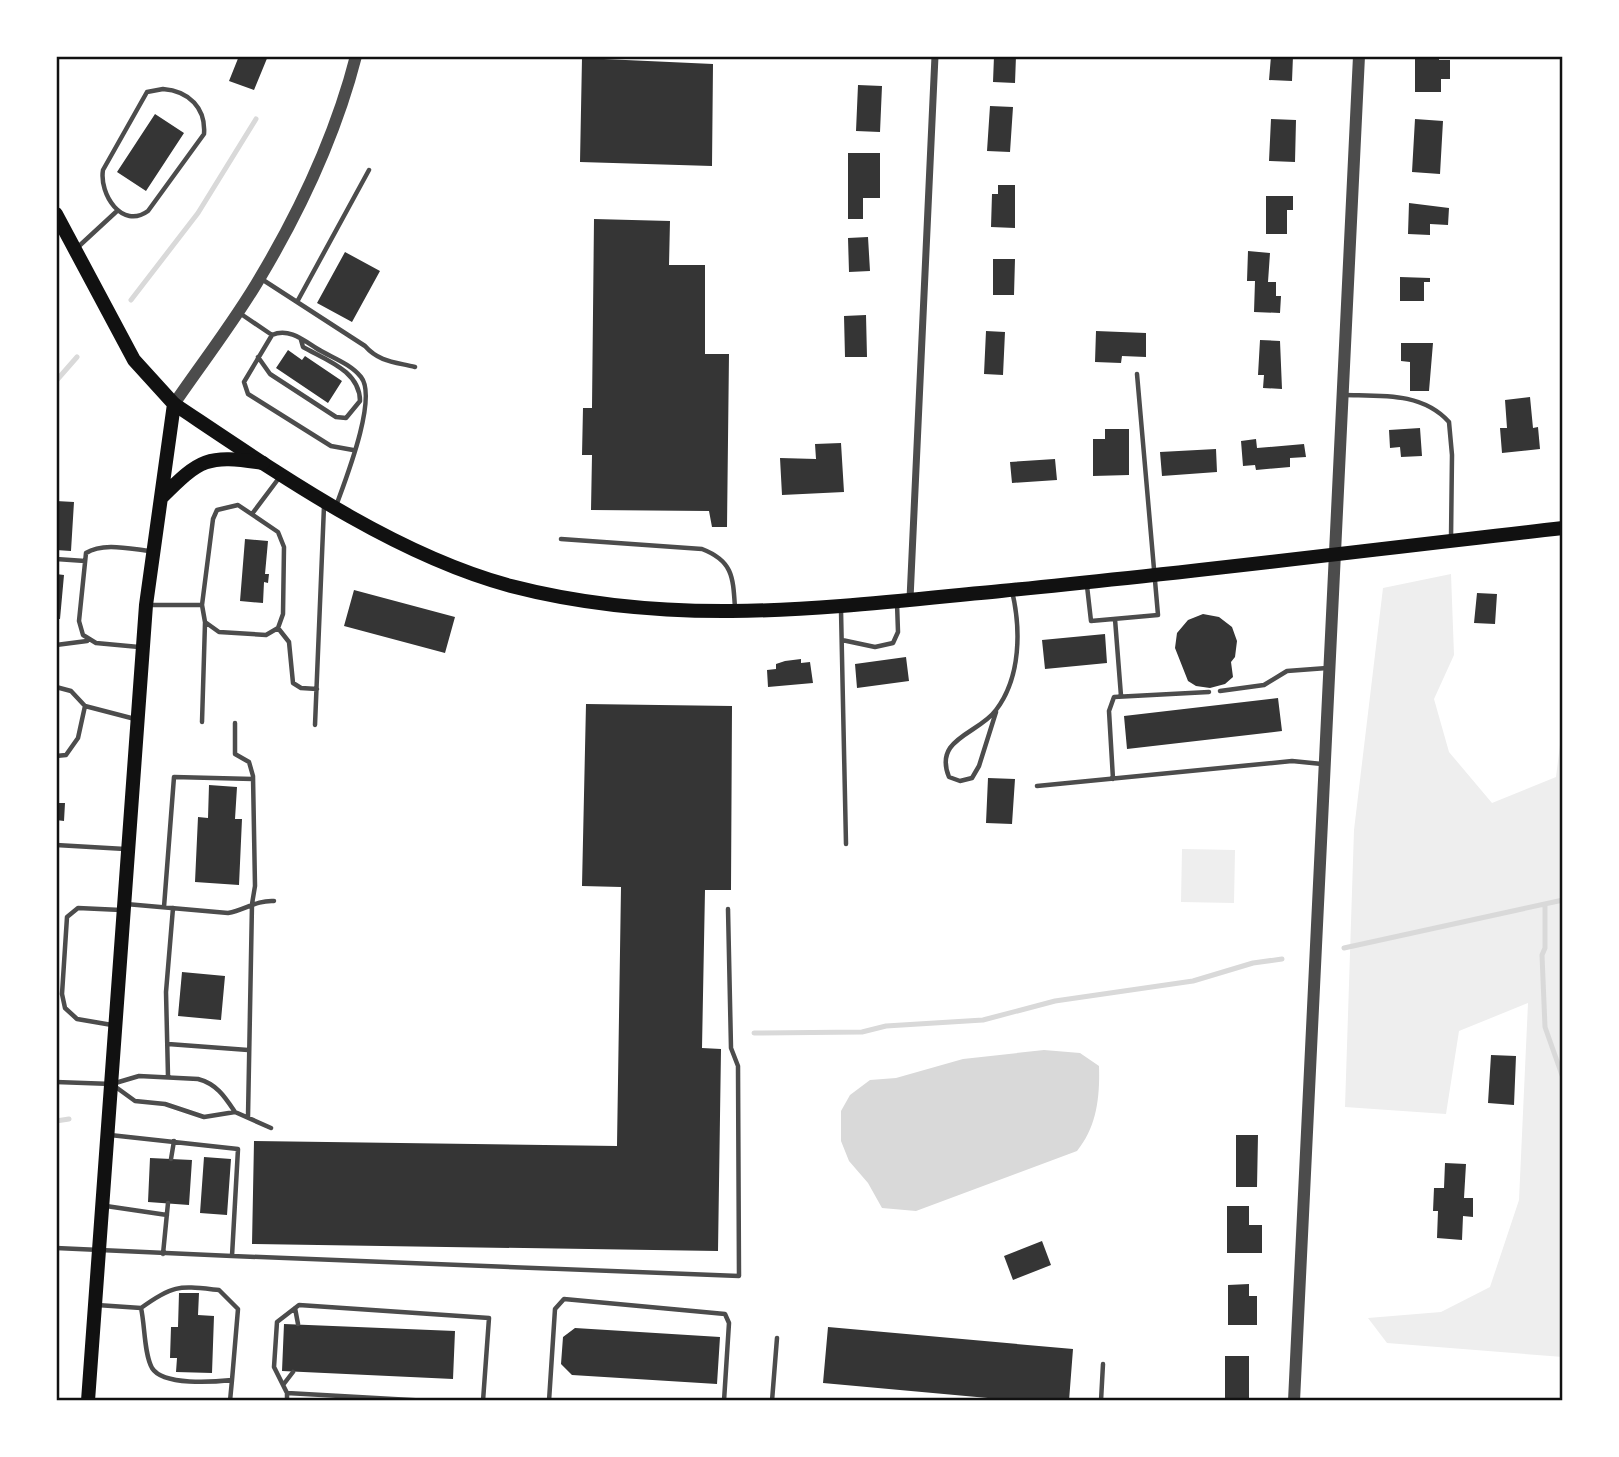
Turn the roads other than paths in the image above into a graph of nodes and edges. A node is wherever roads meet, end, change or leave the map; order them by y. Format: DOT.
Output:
graph roads {
  1 [pos="356,56"];
  2 [pos="935,56"];
  3 [pos="1359,56"];
  4 [pos="369,170"];
  5 [pos="117,211"];
  6 [pos="58,224"];
  7 [pos="75,250"];
  8 [pos="260,278"];
  9 [pos="297,302"];
  10 [pos="236,311"];
  11 [pos="272,335"];
  12 [pos="301,338"];
  13 [pos="258,357"];
  14 [pos="415,367"];
  15 [pos="1137,374"];
  16 [pos="1343,395"];
  17 [pos="174,404"];
  18 [pos="353,450"];
  19 [pos="263,463"];
  20 [pos="281,475"];
  21 [pos="162,498"];
  22 [pos="330,504"];
  23 [pos="252,514"];
  24 [pos="1563,528"];
  25 [pos="561,539"];
  26 [pos="1451,540"];
  27 [pos="154,551"];
  28 [pos="1336,553"];
  29 [pos="56,559"];
  30 [pos="85,561"];
  31 [pos="1154,574"];
  32 [pos="1087,582"];
  33 [pos="1012,590"];
  34 [pos="903,600"];
  35 [pos="146,605"];
  36 [pos="202,606"];
  37 [pos="841,606"];
  38 [pos="735,612"];
  39 [pos="1115,619"];
  40 [pos="205,622"];
  41 [pos="278,628"];
  42 [pos="88,640"];
  43 [pos="842,640"];
  44 [pos="56,645"];
  45 [pos="144,647"];
  46 [pos="1330,668"];
  47 [pos="56,687"];
  48 [pos="317,689"];
  49 [pos="1220,691"];
  50 [pos="1209,692"];
  51 [pos="1121,696"];
  52 [pos="85,706"];
  53 [pos="996,712"];
  54 [pos="139,720"];
  55 [pos="202,722"];
  56 [pos="235,723"];
  57 [pos="316,725"];
  58 [pos="56,756"];
  59 [pos="1325,764"];
  60 [pos="253,779"];
  61 [pos="1113,779"];
  62 [pos="1037,786"];
  63 [pos="846,844"];
  64 [pos="56,845"];
  65 [pos="129,849"];
  66 [pos="274,901"];
  67 [pos="251,904"];
  68 [pos="125,907"];
  69 [pos="164,907"];
  70 [pos="173,908"];
  71 [pos="728,909"];
  72 [pos="117,1025"];
  73 [pos="168,1044"];
  74 [pos="248,1049"];
  75 [pos="168,1076"];
  76 [pos="56,1082"];
  77 [pos="112,1084"];
  78 [pos="234,1112"];
  79 [pos="247,1117"];
  80 [pos="271,1128"];
  81 [pos="108,1135"];
  82 [pos="174,1141"];
  83 [pos="171,1159"];
  84 [pos="168,1203"];
  85 [pos="103,1206"];
  86 [pos="167,1215"];
  87 [pos="56,1248"];
  88 [pos="99,1252"];
  89 [pos="163,1254"];
  90 [pos="232,1256"];
  91 [pos="96,1305"];
  92 [pos="295,1307"];
  93 [pos="141,1308"];
  94 [pos="298,1324"];
  95 [pos="776,1338"];
  96 [pos="1103,1364"];
  97 [pos="293,1372"];
  98 [pos="232,1380"];
  99 [pos="283,1385"];
  100 [pos="287,1393"];
  101 [pos="88,1401"];
  102 [pos="230,1401"];
  103 [pos="287,1401"];
  104 [pos="429,1401"];
  105 [pos="483,1401"];
  106 [pos="549,1401"];
  107 [pos="724,1401"];
  108 [pos="772,1401"];
  109 [pos="1101,1401"];
  110 [pos="1294,1401"];
  1 -- 8 [label="street"];
  2 -- 34 [label="street"];
  3 -- 16 [label="street"];
  4 -- 9 [label="lane"];
  5 -- 5 [label="lane"];
  5 -- 7 [label="lane"];
  6 -- 7 [label="main road"];
  7 -- 17 [label="main road"];
  8 -- 9 [label="lane"];
  8 -- 10 [label="street"];
  9 -- 14 [label="lane"];
  10 -- 11 [label="lane"];
  10 -- 17 [label="street"];
  11 -- 12 [label="lane"];
  11 -- 13 [label="lane"];
  12 -- 13 [label="lane"];
  12 -- 18 [label="lane"];
  13 -- 18 [label="lane"];
  15 -- 31 [label="lane"];
  16 -- 26 [label="lane"];
  16 -- 28 [label="street"];
  17 -- 19 [label="main road"];
  17 -- 21 [label="main road"];
  18 -- 22 [label="lane"];
  19 -- 20 [label="main road"];
  19 -- 21 [label="main road"];
  20 -- 22 [label="main road"];
  20 -- 23 [label="lane"];
  21 -- 27 [label="main road"];
  22 -- 38 [label="main road"];
  22 -- 48 [label="lane"];
  23 -- 36 [label="lane"];
  23 -- 41 [label="lane"];
  24 -- 26 [label="main road"];
  25 -- 38 [label="lane"];
  26 -- 28 [label="main road"];
  27 -- 30 [label="lane"];
  27 -- 35 [label="main road"];
  28 -- 31 [label="main road"];
  28 -- 46 [label="street"];
  29 -- 30 [label="lane"];
  30 -- 42 [label="lane"];
  31 -- 32 [label="main road"];
  31 -- 39 [label="lane"];
  32 -- 33 [label="main road"];
  32 -- 39 [label="lane"];
  33 -- 34 [label="main road"];
  33 -- 53 [label="lane"];
  34 -- 37 [label="main road"];
  34 -- 43 [label="lane"];
  35 -- 36 [label="lane"];
  35 -- 45 [label="main road"];
  36 -- 40 [label="lane"];
  37 -- 38 [label="main road"];
  37 -- 43 [label="lane"];
  39 -- 51 [label="lane"];
  40 -- 41 [label="lane"];
  40 -- 55 [label="lane"];
  41 -- 48 [label="lane"];
  42 -- 44 [label="lane"];
  42 -- 45 [label="lane"];
  43 -- 63 [label="lane"];
  45 -- 54 [label="main road"];
  46 -- 49 [label="lane"];
  46 -- 59 [label="street"];
  47 -- 52 [label="lane"];
  48 -- 57 [label="lane"];
  50 -- 51 [label="lane"];
  51 -- 61 [label="lane"];
  52 -- 54 [label="lane"];
  52 -- 58 [label="lane"];
  53 -- 53 [label="lane"];
  54 -- 65 [label="main road"];
  56 -- 60 [label="lane"];
  59 -- 61 [label="lane"];
  59 -- 110 [label="street"];
  60 -- 67 [label="lane"];
  60 -- 69 [label="lane"];
  61 -- 62 [label="lane"];
  64 -- 65 [label="lane"];
  65 -- 68 [label="main road"];
  66 -- 67 [label="lane"];
  67 -- 70 [label="lane"];
  67 -- 74 [label="lane"];
  68 -- 69 [label="lane"];
  68 -- 72 [label="main road"];
  68 -- 72 [label="lane"];
  69 -- 70 [label="lane"];
  70 -- 73 [label="lane"];
  71 -- 90 [label="lane"];
  72 -- 77 [label="main road"];
  73 -- 74 [label="lane"];
  73 -- 75 [label="lane"];
  74 -- 79 [label="lane"];
  75 -- 77 [label="lane"];
  75 -- 78 [label="lane"];
  76 -- 77 [label="lane"];
  77 -- 78 [label="lane"];
  77 -- 81 [label="main road"];
  78 -- 79 [label="lane"];
  79 -- 80 [label="lane"];
  81 -- 82 [label="lane"];
  81 -- 85 [label="main road"];
  82 -- 83 [label="lane"];
  82 -- 90 [label="lane"];
  84 -- 86 [label="lane"];
  85 -- 86 [label="lane"];
  85 -- 88 [label="main road"];
  86 -- 89 [label="lane"];
  87 -- 88 [label="lane"];
  88 -- 89 [label="lane"];
  88 -- 91 [label="main road"];
  89 -- 90 [label="lane"];
  91 -- 93 [label="lane"];
  91 -- 101 [label="main road"];
  92 -- 94 [label="lane"];
  92 -- 99 [label="lane"];
  92 -- 105 [label="lane"];
  93 -- 98 [label="lane"];
  93 -- 98 [label="lane"];
  95 -- 108 [label="lane"];
  96 -- 109 [label="lane"];
  97 -- 99 [label="lane"];
  98 -- 102 [label="lane"];
  99 -- 100 [label="lane"];
  100 -- 103 [label="lane"];
  100 -- 104 [label="lane"];
  106 -- 107 [label="lane"];
}
